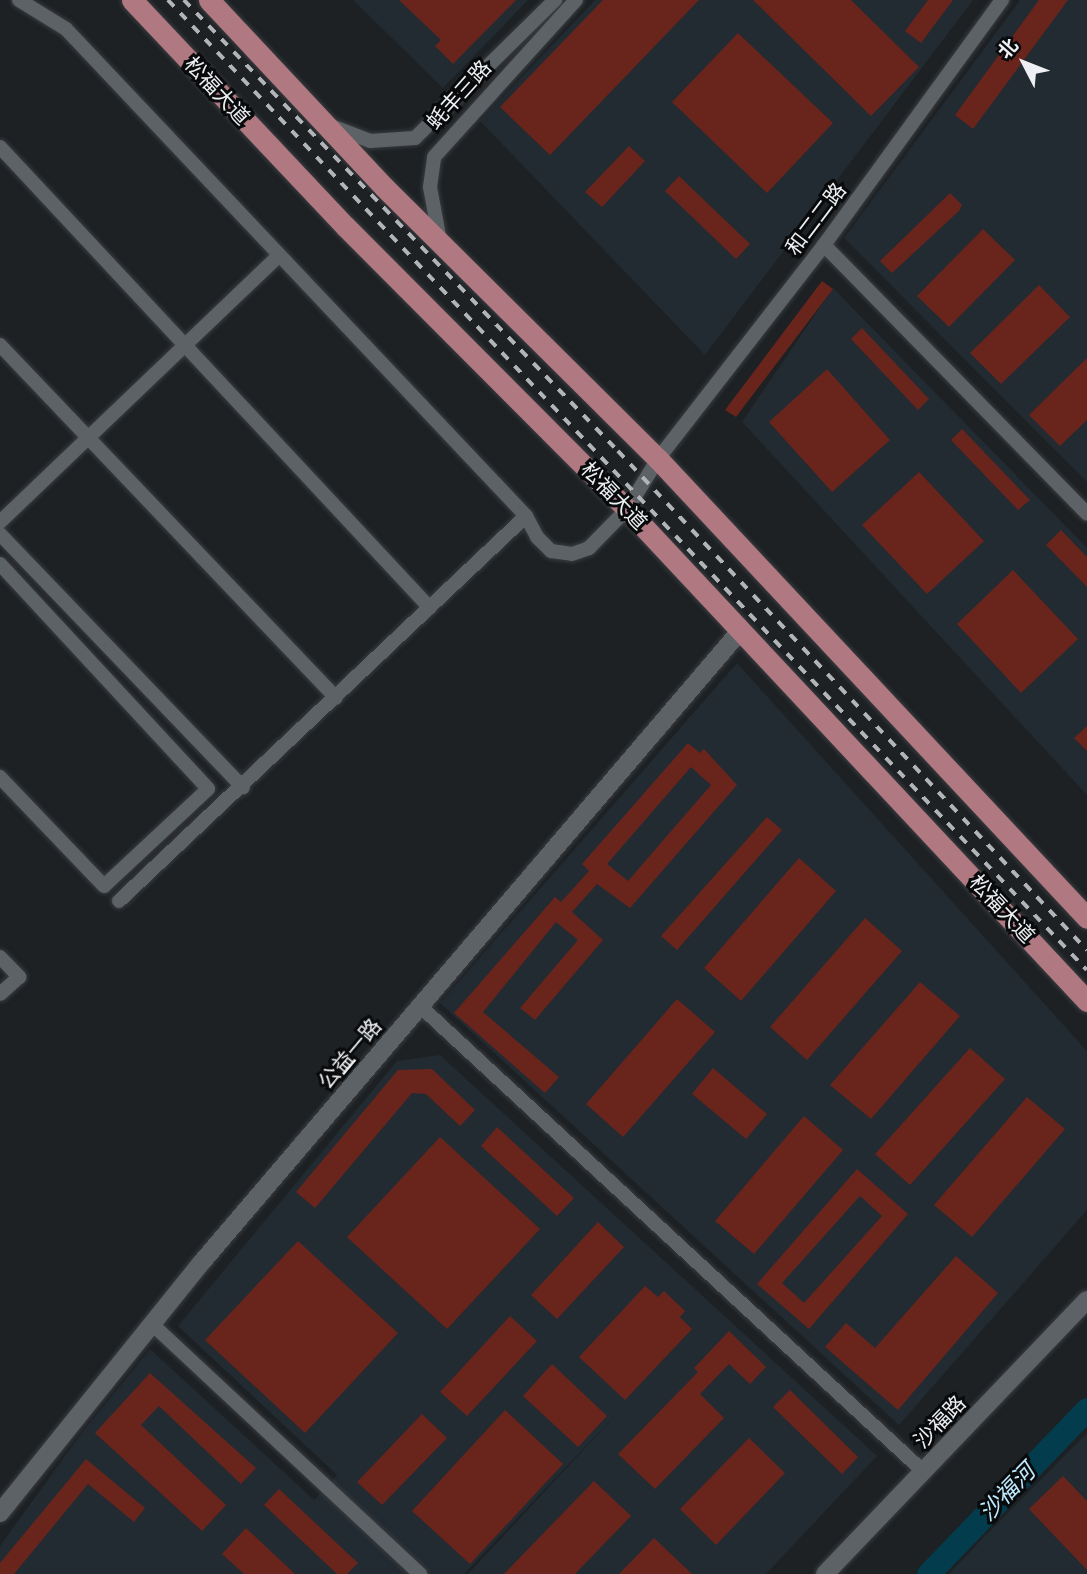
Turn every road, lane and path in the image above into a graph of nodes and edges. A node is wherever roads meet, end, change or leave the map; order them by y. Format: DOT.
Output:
graph roads {
  1 [pos="19,0"];
  2 [pos="132,0"];
  3 [pos="209,0"];
  4 [pos="555,0"];
  5 [pos="576,0"];
  6 [pos="1002,0"];
  7 [pos="322,121"];
  8 [pos="0,147"];
  9 [pos="440,242"];
  10 [pos="824,245"];
  11 [pos="279,255"];
  12 [pos="0,345"];
  13 [pos="186,347"];
  14 [pos="90,438"];
  15 [pos="658,459"];
  16 [pos="628,509"];
  17 [pos="1087,514"];
  18 [pos="526,516"];
  19 [pos="0,522"];
  20 [pos="0,534"];
  21 [pos="0,564"];
  22 [pos="430,608"];
  23 [pos="741,630"];
  24 [pos="336,698"];
  25 [pos="0,776"];
  26 [pos="243,787"];
  27 [pos="119,901"];
  28 [pos="1087,918"];
  29 [pos="0,957"];
  30 [pos="0,994"];
  31 [pos="1087,1000"];
  32 [pos="420,1006"];
  33 [pos="1087,1300"];
  34 [pos="152,1324"];
  35 [pos="924,1472"];
  36 [pos="0,1513"];
  37 [pos="420,1574"];
  38 [pos="825,1574"];
  1 -- 11 [label="street, 和二二路"];
  2 -- 16 [label="main road, 松福大道"];
  3 -- 7 [label="main road"];
  4 -- 7 [label="street, 蚝丰三路"];
  5 -- 9 [label="street, 蚝丰三路"];
  6 -- 10 [label="street, 和二二路"];
  7 -- 9 [label="main road"];
  8 -- 13 [label="street"];
  9 -- 15 [label="main road"];
  10 -- 15 [label="street, 和二二路"];
  10 -- 17 [label="street"];
  11 -- 13 [label="street"];
  11 -- 18 [label="street, 和二二路"];
  12 -- 14 [label="street"];
  13 -- 14 [label="street"];
  13 -- 22 [label="street"];
  14 -- 19 [label="street"];
  14 -- 24 [label="street"];
  15 -- 16 [label="street, 和二二路"];
  15 -- 28 [label="main road"];
  16 -- 18 [label="street, 和二二路"];
  16 -- 23 [label="main road, 松福大道"];
  18 -- 22 [label="street"];
  20 -- 26 [label="street"];
  21 -- 25 [label="street"];
  22 -- 24 [label="street"];
  23 -- 31 [label="main road, 松福大道"];
  23 -- 32 [label="street, 公益一路"];
  24 -- 26 [label="street"];
  26 -- 27 [label="street"];
  29 -- 30 [label="street"];
  32 -- 34 [label="street, 公益一路"];
  32 -- 35 [label="street"];
  33 -- 35 [label="street, 沙福路"];
  34 -- 36 [label="street, 公益一路"];
  34 -- 37 [label="street"];
  35 -- 38 [label="street, 沙福路"];
}
